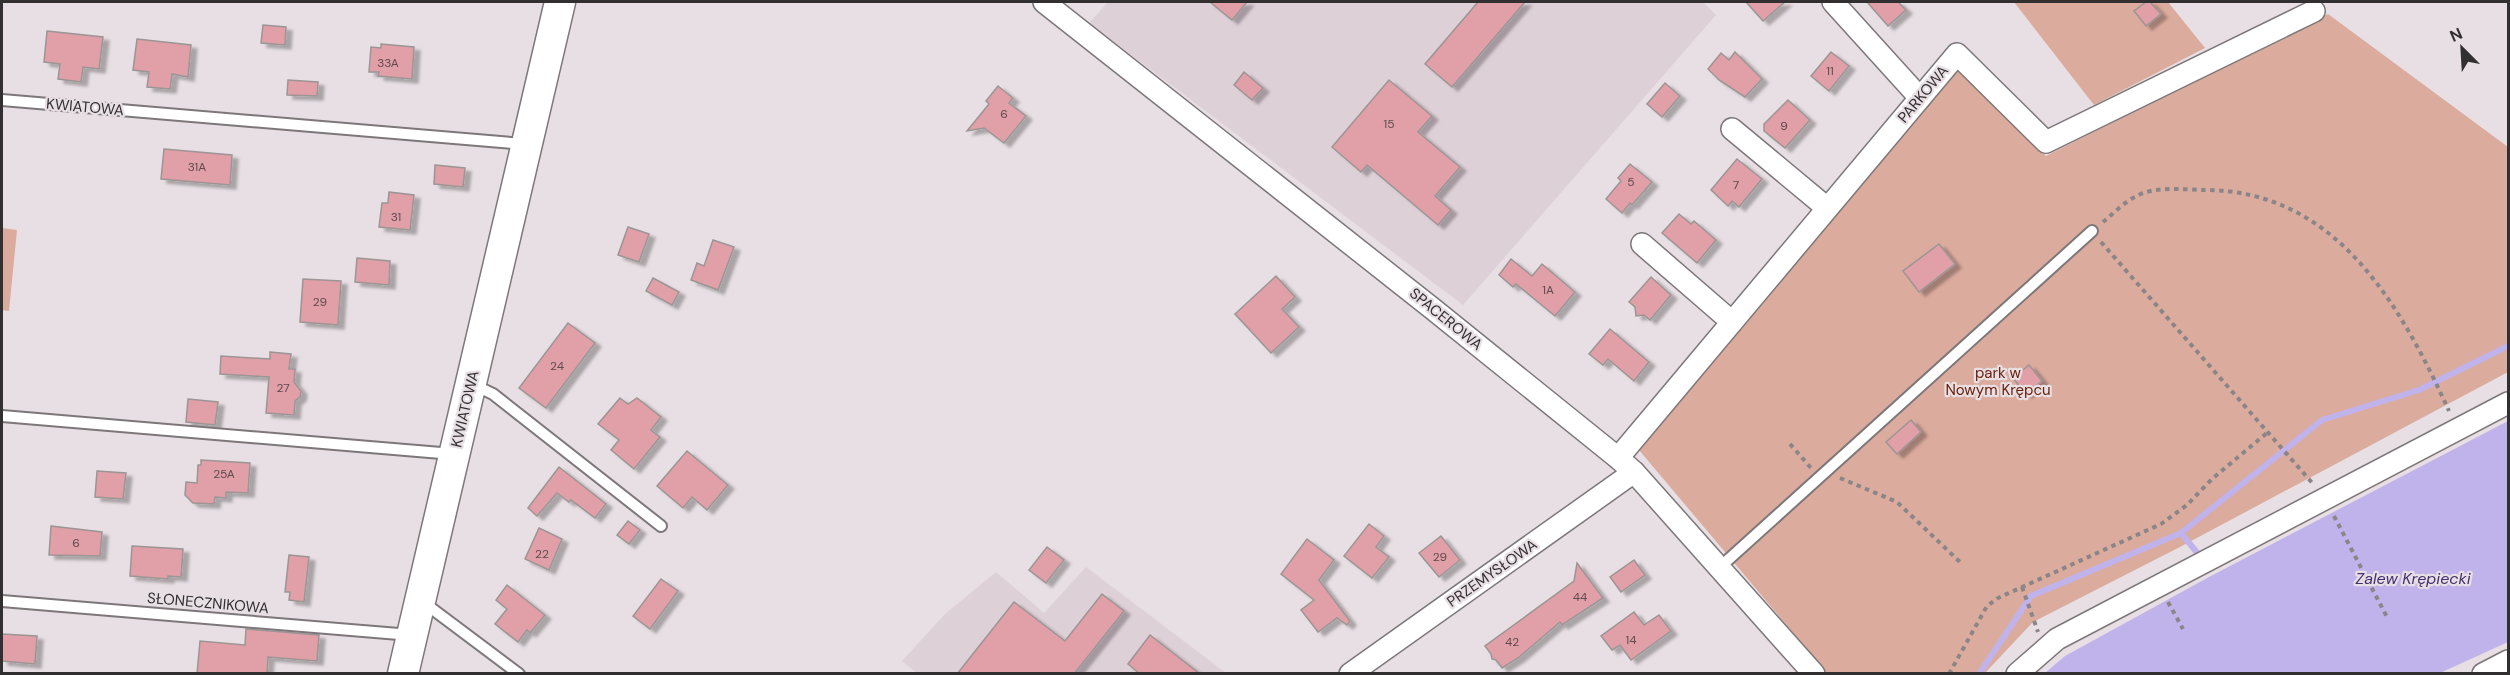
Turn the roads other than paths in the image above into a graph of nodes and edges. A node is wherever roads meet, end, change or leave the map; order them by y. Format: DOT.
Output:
graph roads {
  1 [pos="560,2"];
  2 [pos="1044,2"];
  3 [pos="1833,2"];
  4 [pos="2314,11"];
  5 [pos="1920,98"];
  6 [pos="2,99"];
  7 [pos="1732,129"];
  8 [pos="527,144"];
  9 [pos="1827,208"];
  10 [pos="2092,231"];
  11 [pos="1642,244"];
  12 [pos="1732,322"];
  13 [pos="471,383"];
  14 [pos="2508,404"];
  15 [pos="2,416"];
  16 [pos="454,454"];
  17 [pos="1626,465"];
  18 [pos="661,525"];
  19 [pos="1719,568"];
  20 [pos="420,600"];
  21 [pos="2,601"];
  22 [pos="412,635"];
  23 [pos="2508,661"];
  24 [pos="403,674"];
  25 [pos="519,674"];
  26 [pos="1350,674"];
  27 [pos="1814,674"];
  28 [pos="2018,674"];
  29 [pos="2483,674"];
  1 -- 8 [label="street, KWIATOWA"];
  2 -- 17 [label="street, SPACEROWA"];
  3 -- 5 [label="street"];
  4 -- 5 [label="street, PARKOWA"];
  5 -- 9 [label="street, PARKOWA"];
  6 -- 8 [label="lane, KWIATOWA"];
  7 -- 9 [label="street"];
  8 -- 13 [label="street, KWIATOWA"];
  9 -- 12 [label="street, PARKOWA"];
  10 -- 19 [label="lane"];
  11 -- 12 [label="street"];
  12 -- 17 [label="street, PARKOWA"];
  13 -- 16 [label="street, KWIATOWA"];
  13 -- 18 [label="lane"];
  14 -- 28 [label="street"];
  15 -- 16 [label="lane"];
  16 -- 20 [label="street, KWIATOWA"];
  17 -- 19 [label="street, SPACEROWA"];
  17 -- 26 [label="street, PRZEMYSŁOWA"];
  19 -- 27 [label="street, SPACEROWA"];
  20 -- 22 [label="street, KWIATOWA"];
  20 -- 25 [label="lane"];
  21 -- 22 [label="lane, SŁONECZNIKOWA"];
  22 -- 24 [label="street, KWIATOWA"];
  23 -- 29 [label="street"];
}
